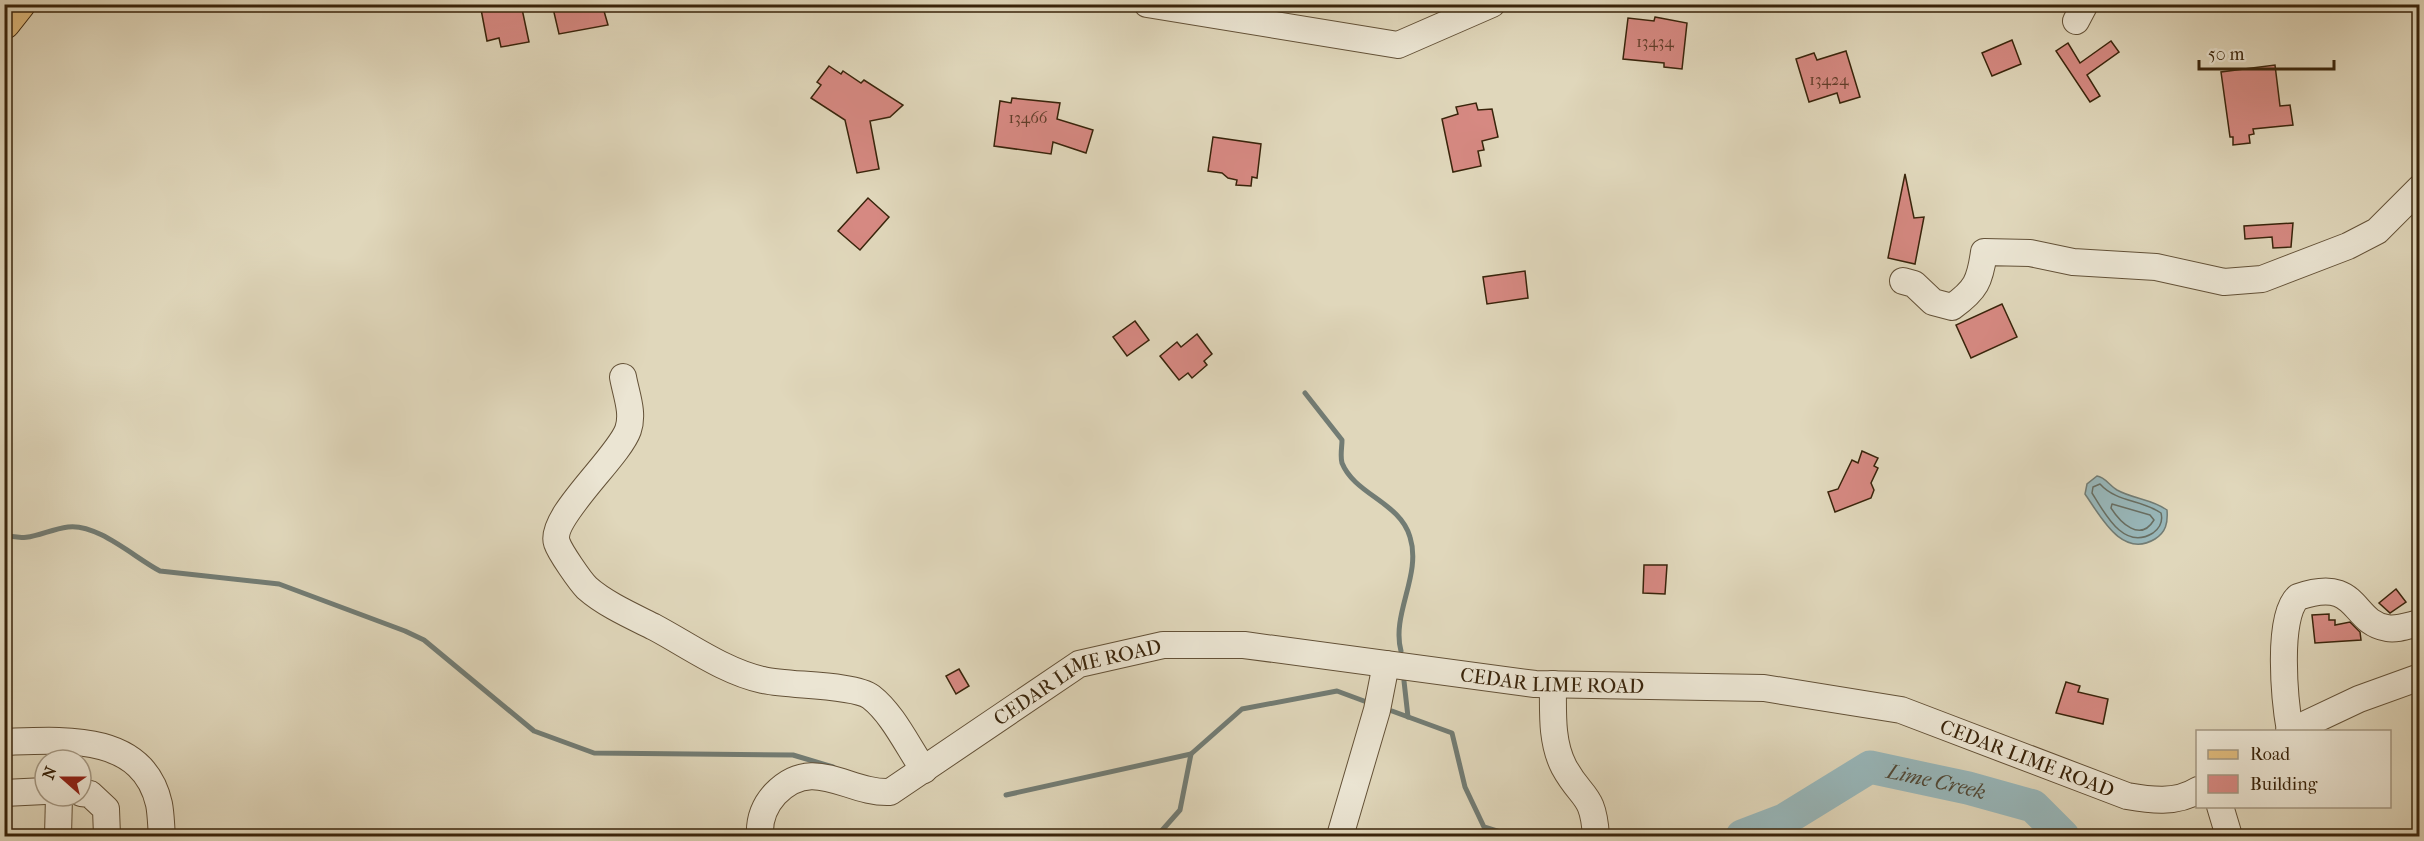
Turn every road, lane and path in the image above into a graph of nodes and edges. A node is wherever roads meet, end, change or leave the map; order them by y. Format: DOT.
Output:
graph roads {
  1 [pos="19,4"];
  2 [pos="1148,4"];
  3 [pos="1492,4"];
  4 [pos="4,23"];
  5 [pos="2420,188"];
  6 [pos="1903,281"];
  7 [pos="623,377"];
  8 [pos="2420,623"];
  9 [pos="1386,664"];
  10 [pos="2420,676"];
  11 [pos="1553,684"];
  12 [pos="2289,730"];
  13 [pos="2291,730"];
  14 [pos="4,742"];
  15 [pos="924,770"];
  16 [pos="2196,791"];
  17 [pos="33,792"];
  18 [pos="4,793"];
  19 [pos="93,797"];
  20 [pos="59,808"];
  21 [pos="2220,808"];
  22 [pos="58,837"];
  23 [pos="107,837"];
  24 [pos="162,837"];
  25 [pos="760,837"];
  26 [pos="1340,837"];
  27 [pos="1596,837"];
  28 [pos="2229,837"];
  1 -- 4 [label="main road"];
  2 -- 3 [label="street"];
  5 -- 6 [label="street"];
  7 -- 15 [label="street"];
  8 -- 12 [label="street"];
  9 -- 11 [label="street, CEDAR LIME ROAD"];
  9 -- 15 [label="street, CEDAR LIME ROAD"];
  9 -- 26 [label="street"];
  10 -- 13 [label="street"];
  11 -- 16 [label="street, CEDAR LIME ROAD"];
  11 -- 27 [label="street"];
  14 -- 24 [label="street"];
  15 -- 25 [label="street, CEDAR LIME ROAD"];
  17 -- 18 [label="street"];
  19 -- 23 [label="street"];
  20 -- 22 [label="street"];
  21 -- 28 [label="street"];
}
